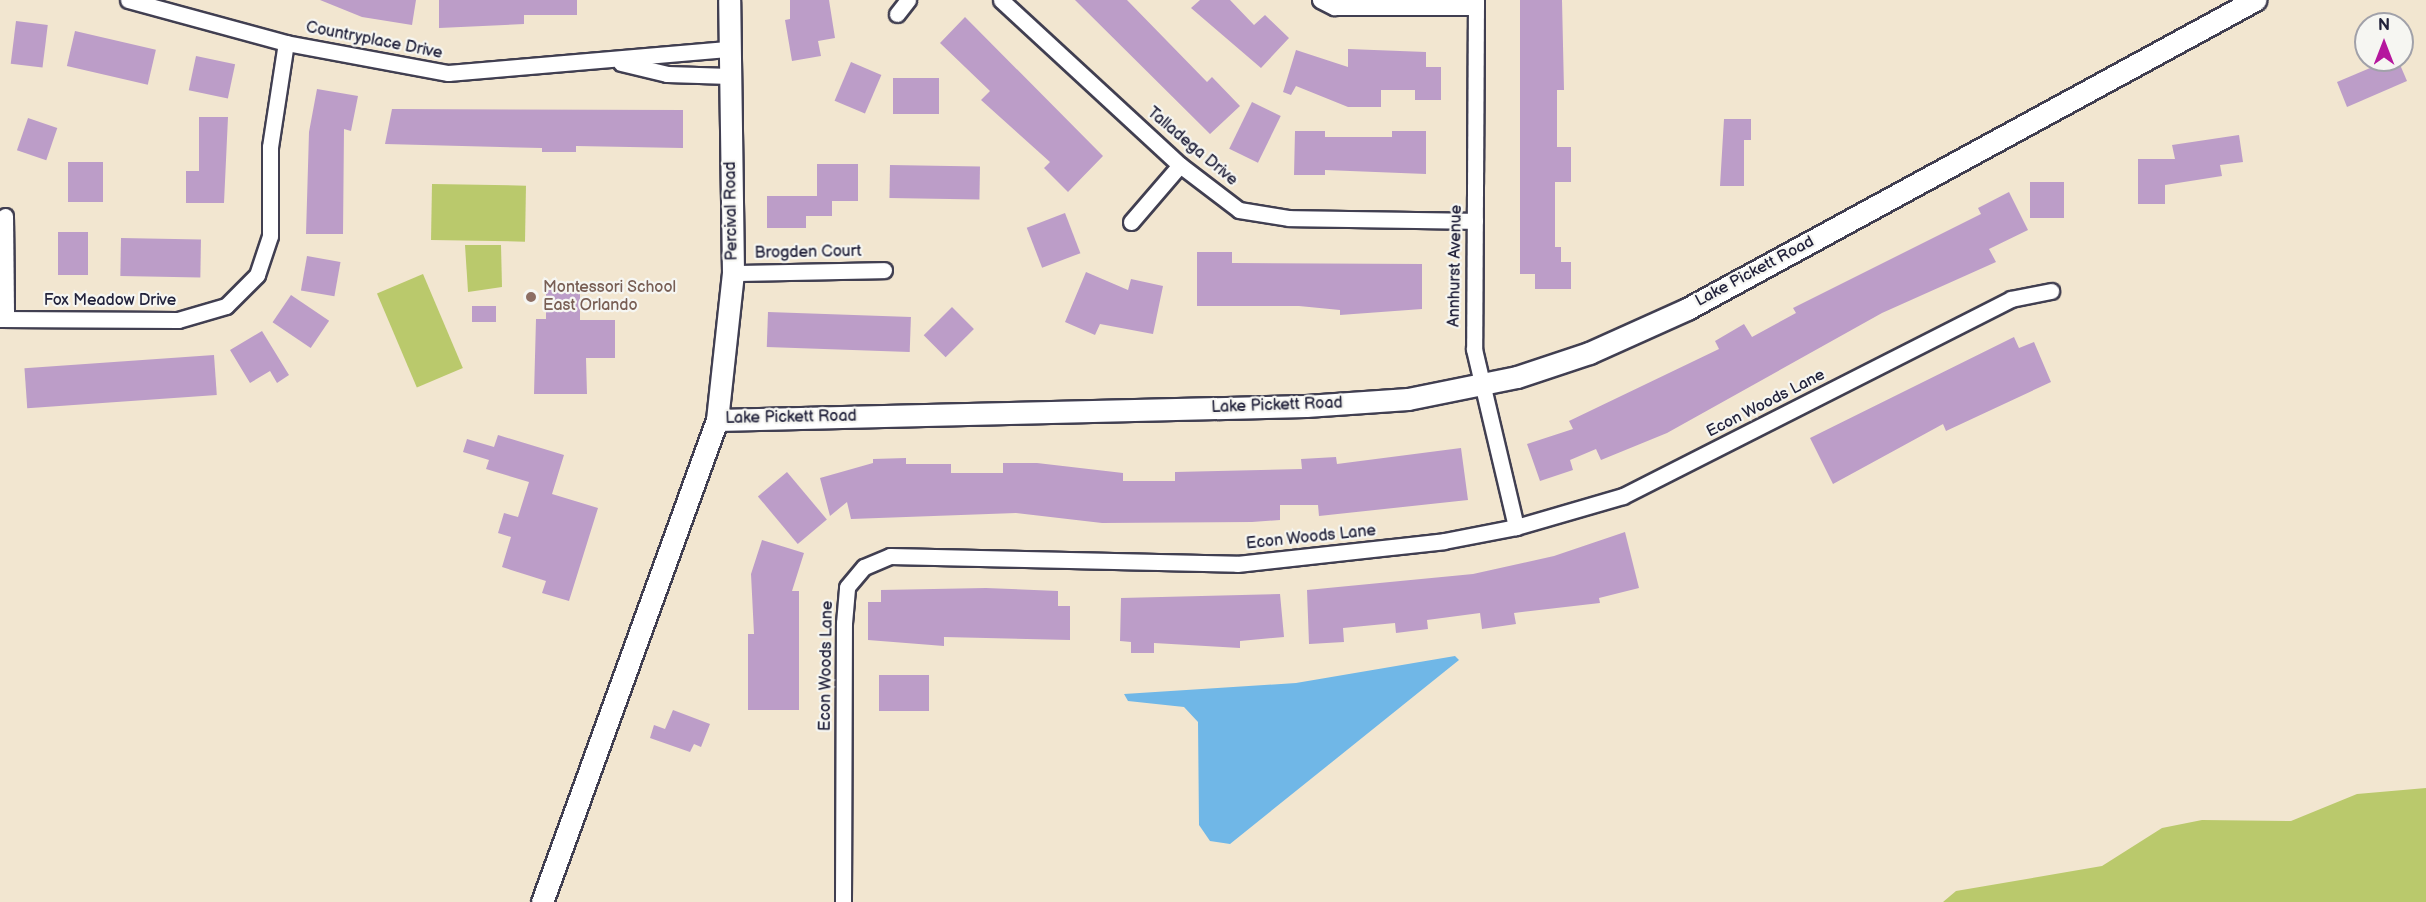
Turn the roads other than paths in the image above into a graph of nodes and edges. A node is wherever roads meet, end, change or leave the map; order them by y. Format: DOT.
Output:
graph roads {
  1 [pos="128,0"];
  2 [pos="729,0"];
  3 [pos="908,0"];
  4 [pos="1001,0"];
  5 [pos="1320,0"];
  6 [pos="2255,0"];
  7 [pos="1476,3"];
  8 [pos="897,14"];
  9 [pos="286,43"];
  10 [pos="729,49"];
  11 [pos="618,62"];
  12 [pos="729,76"];
  13 [pos="1180,165"];
  14 [pos="5,216"];
  15 [pos="1475,221"];
  16 [pos="1131,222"];
  17 [pos="884,270"];
  18 [pos="733,273"];
  19 [pos="2051,291"];
  20 [pos="3,319"];
  21 [pos="1481,386"];
  22 [pos="717,420"];
  23 [pos="1516,527"];
  24 [pos="542,902"];
  25 [pos="843,902"];
  1 -- 9 [label="street, Countryplace Drive"];
  2 -- 10 [label="main road, Percival Road"];
  3 -- 8 [label="street"];
  4 -- 13 [label="street, Talladega Drive"];
  5 -- 7 [label="street"];
  6 -- 21 [label="main road, Lake Pickett Road"];
  7 -- 15 [label="street, Annhurst Avenue"];
  9 -- 11 [label="street, Countryplace Drive"];
  9 -- 20 [label="street, Fox Meadow Drive"];
  10 -- 11 [label="street, Countryplace Drive"];
  10 -- 12 [label="main road, Percival Road"];
  11 -- 12 [label="street, Countryplace Drive"];
  12 -- 18 [label="main road, Percival Road"];
  13 -- 15 [label="street, Talladega Drive"];
  13 -- 16 [label="street"];
  14 -- 20 [label="street"];
  15 -- 21 [label="street, Annhurst Avenue"];
  17 -- 18 [label="street, Brogden Court"];
  18 -- 22 [label="main road, Percival Road"];
  19 -- 23 [label="street, Econ Woods Lane"];
  21 -- 22 [label="main road, Lake Pickett Road"];
  21 -- 23 [label="street, Annhurst Avenue"];
  22 -- 24 [label="main road, Lake Pickett Road"];
  23 -- 25 [label="street, Econ Woods Lane"];
}
